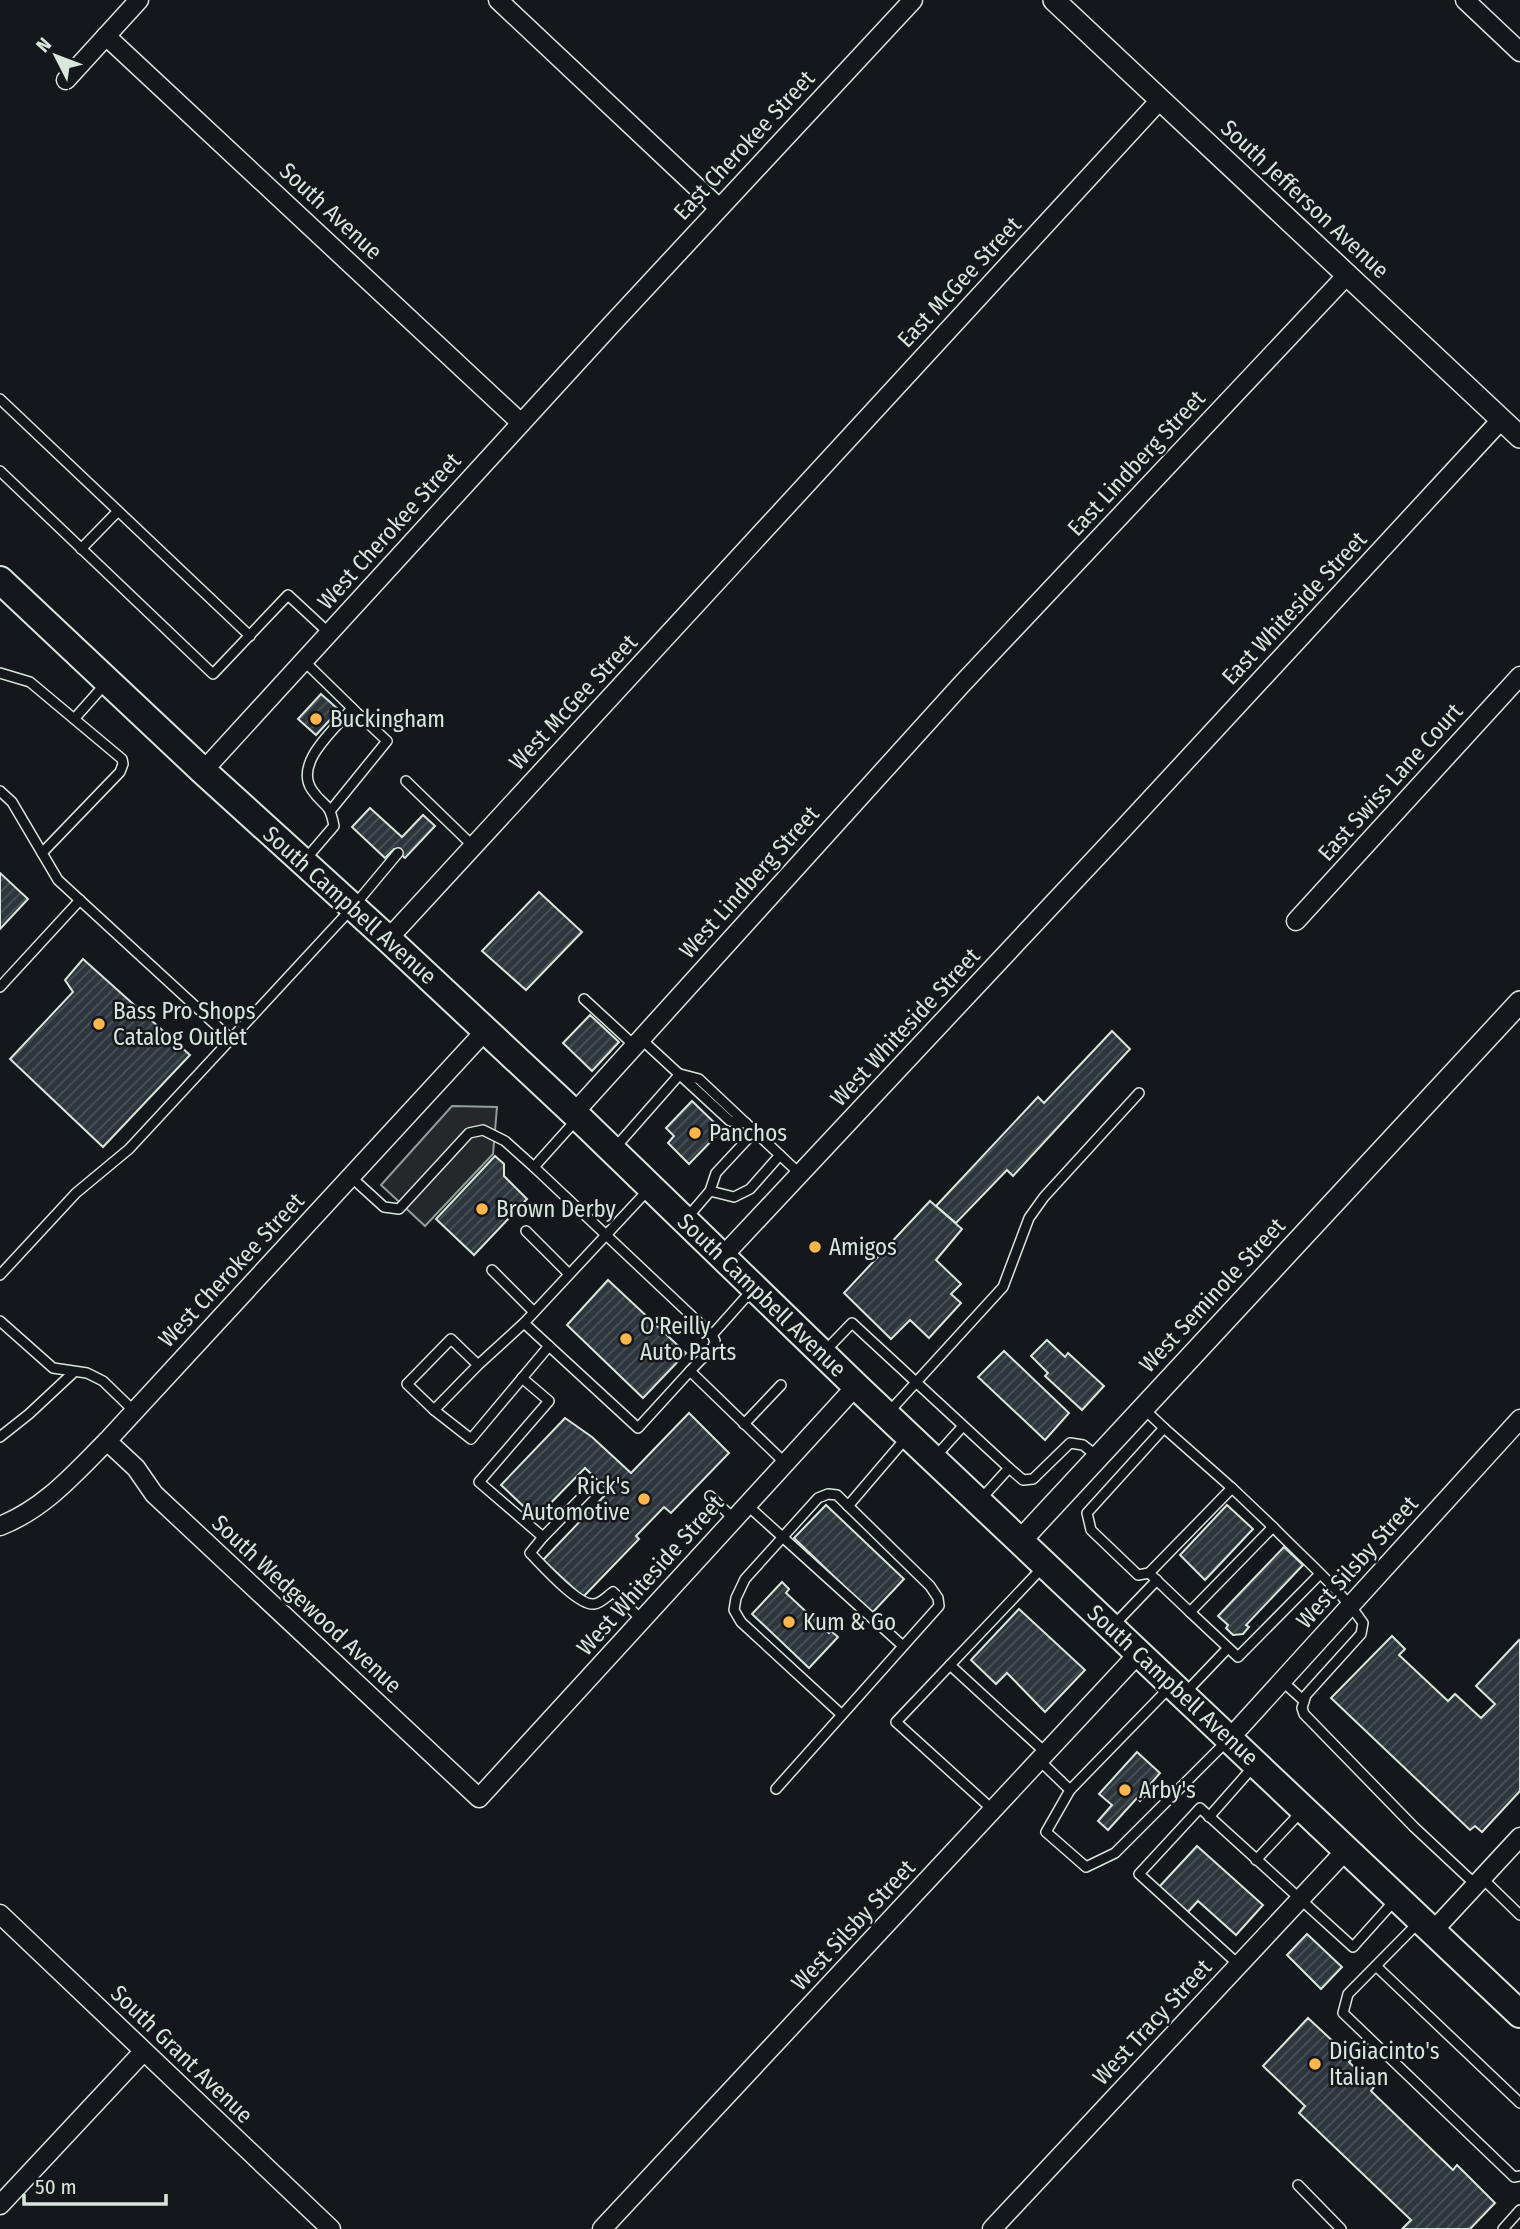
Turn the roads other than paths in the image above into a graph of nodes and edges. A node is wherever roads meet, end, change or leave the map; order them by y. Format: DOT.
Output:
graph roads {
  1 [pos="139,0"];
  2 [pos="498,0"];
  3 [pos="913,0"];
  4 [pos="1054,0"];
  5 [pos="1465,0"];
  6 [pos="106,36"];
  7 [pos="1520,52"];
  8 [pos="66,80"];
  9 [pos="1160,100"];
  10 [pos="719,208"];
  11 [pos="1348,274"];
  12 [pos="611,325"];
  13 [pos="0,399"];
  14 [pos="1502,420"];
  15 [pos="521,423"];
  16 [pos="1520,437"];
  17 [pos="0,471"];
  18 [pos="794,498"];
  19 [pos="118,510"];
  20 [pos="81,549"];
  21 [pos="0,580"];
  22 [pos="330,633"];
  23 [pos="250,636"];
  24 [pos="304,661"];
  25 [pos="0,673"];
  26 [pos="1520,676"];
  27 [pos="107,681"];
  28 [pos="961,685"];
  29 [pos="352,708"];
  30 [pos="75,718"];
  31 [pos="203,771"];
  32 [pos="406,781"];
  33 [pos="0,791"];
  34 [pos="331,810"];
  35 [pos="439,812"];
  36 [pos="429,821"];
  37 [pos="1123,829"];
  38 [pos="473,846"];
  39 [pos="42,853"];
  40 [pos="398,853"];
  41 [pos="303,862"];
  42 [pos="80,900"];
  43 [pos="353,907"];
  44 [pos="1296,921"];
  45 [pos="388,939"];
  46 [pos="0,987"];
  47 [pos="583,999"];
  48 [pos="1520,1002"];
  49 [pos="486,1030"];
  50 [pos="232,1039"];
  51 [pos="638,1042"];
  52 [pos="680,1074"];
  53 [pos="1139,1093"];
  54 [pos="576,1115"];
  55 [pos="755,1131"];
  56 [pos="613,1151"];
  57 [pos="780,1155"];
  58 [pos="534,1167"];
  59 [pos="800,1174"];
  60 [pos="351,1177"];
  61 [pos="650,1187"];
  62 [pos="710,1191"];
  63 [pos="685,1221"];
  64 [pos="526,1231"];
  65 [pos="606,1234"];
  66 [pos="722,1257"];
  67 [pos="492,1270"];
  68 [pos="569,1274"];
  69 [pos="0,1275"];
  70 [pos="754,1288"];
  71 [pos="534,1312"];
  72 [pos="0,1321"];
  73 [pos="524,1323"];
  74 [pos="712,1335"];
  75 [pos="549,1346"];
  76 [pos="823,1354"];
  77 [pos="478,1365"];
  78 [pos="690,1371"];
  79 [pos="74,1372"];
  80 [pos="522,1378"];
  81 [pos="916,1383"];
  82 [pos="782,1385"];
  83 [pos="856,1386"];
  84 [pos="1143,1408"];
  85 [pos="434,1410"];
  86 [pos="134,1411"];
  87 [pos="887,1415"];
  88 [pos="1520,1419"];
  89 [pos="744,1424"];
  90 [pos="963,1426"];
  91 [pos="1164,1428"];
  92 [pos="908,1435"];
  93 [pos="0,1437"];
  94 [pos="107,1441"];
  95 [pos="1098,1457"];
  96 [pos="933,1459"];
  97 [pos="785,1463"];
  98 [pos="1009,1468"];
  99 [pos="591,1488"];
  100 [pos="1231,1489"];
  101 [pos="710,1496"];
  102 [pos="979,1502"];
  103 [pos="747,1505"];
  104 [pos="848,1507"];
  105 [pos="734,1519"];
  106 [pos="0,1526"];
  107 [pos="1272,1527"];
  108 [pos="543,1537"];
  109 [pos="782,1538"];
  110 [pos="1020,1541"];
  111 [pos="1045,1565"];
  112 [pos="1149,1573"];
  113 [pos="1320,1574"];
  114 [pos="1157,1580"];
  115 [pos="1351,1605"];
  116 [pos="1190,1612"];
  117 [pos="642,1620"];
  118 [pos="1111,1628"];
  119 [pos="903,1646"];
  120 [pos="1228,1648"];
  121 [pos="1139,1653"];
  122 [pos="950,1665"];
  123 [pos="1282,1681"];
  124 [pos="1178,1690"];
  125 [pos="1303,1700"];
  126 [pos="842,1715"];
  127 [pos="1230,1738"];
  128 [pos="1043,1757"];
  129 [pos="1257,1763"];
  130 [pos="776,1789"];
  131 [pos="1070,1790"];
  132 [pos="479,1798"];
  133 [pos="1304,1808"];
  134 [pos="993,1810"];
  135 [pos="1209,1817"];
  136 [pos="1520,1837"];
  137 [pos="1347,1849"];
  138 [pos="1256,1860"];
  139 [pos="1479,1882"];
  140 [pos="1397,1897"];
  141 [pos="1300,1900"];
  142 [pos="0,1914"];
  143 [pos="1520,1915"];
  144 [pos="1427,1925"];
  145 [pos="1239,1965"];
  146 [pos="1376,1966"];
  147 [pos="1520,2014"];
  148 [pos="143,2052"];
  149 [pos="1520,2103"];
  150 [pos="1518,2178"];
  151 [pos="1298,2185"];
  152 [pos="0,2205"];
  153 [pos="1520,2210"];
  154 [pos="331,2229"];
  155 [pos="602,2229"];
  156 [pos="992,2229"];
  157 [pos="1341,2229"];
  158 [pos="1503,2229"];
  1 -- 6 [label="street"];
  2 -- 10 [label="street"];
  3 -- 10 [label="street, East Cherokee Street"];
  4 -- 9 [label="street, South Jefferson Avenue"];
  5 -- 7 [label="street"];
  6 -- 8 [label="street"];
  6 -- 15 [label="street, South Avenue"];
  9 -- 11 [label="street, South Jefferson Avenue"];
  9 -- 18 [label="street, East McGee Street"];
  10 -- 12 [label="street, East Cherokee Street"];
  11 -- 14 [label="street, South Jefferson Avenue"];
  11 -- 28 [label="street, East Lindberg Street"];
  12 -- 15 [label="street, West Cherokee Street"];
  13 -- 19 [label="lane"];
  14 -- 16 [label="street, South Jefferson Avenue"];
  14 -- 37 [label="street, East Whiteside Street"];
  15 -- 22 [label="street, West Cherokee Street"];
  17 -- 20 [label="lane"];
  18 -- 38 [label="street, West McGee Street"];
  19 -- 20 [label="lane"];
  19 -- 23 [label="lane"];
  20 -- 23 [label="lane"];
  21 -- 27 [label="main road, South Campbell Avenue"];
  22 -- 23 [label="lane"];
  22 -- 24 [label="street, West Cherokee Street"];
  24 -- 29 [label="lane"];
  24 -- 31 [label="street, West Cherokee Street"];
  25 -- 30 [label="lane"];
  26 -- 44 [label="street, East Swiss Lane Court"];
  27 -- 30 [label="lane"];
  27 -- 31 [label="main road, South Campbell Avenue"];
  28 -- 51 [label="street, West Lindberg Street"];
  29 -- 34 [label="lane"];
  29 -- 34 [label="lane"];
  30 -- 39 [label="lane"];
  31 -- 41 [label="main road, South Campbell Avenue"];
  32 -- 35 [label="lane"];
  33 -- 39 [label="lane"];
  34 -- 41 [label="lane"];
  35 -- 36 [label="lane"];
  35 -- 38 [label="lane"];
  37 -- 59 [label="street, West Whiteside Street"];
  38 -- 45 [label="street, West McGee Street"];
  39 -- 42 [label="lane"];
  40 -- 43 [label="lane"];
  41 -- 43 [label="main road, South Campbell Avenue"];
  42 -- 46 [label="lane"];
  42 -- 50 [label="lane"];
  43 -- 45 [label="main road, South Campbell Avenue"];
  43 -- 50 [label="lane"];
  45 -- 49 [label="main road, South Campbell Avenue"];
  47 -- 51 [label="lane"];
  48 -- 84 [label="street, West Seminole Street"];
  49 -- 54 [label="main road, South Campbell Avenue"];
  49 -- 60 [label="street, West Cherokee Street"];
  50 -- 69 [label="lane"];
  51 -- 52 [label="lane"];
  51 -- 54 [label="street, West Lindberg Street"];
  52 -- 55 [label="lane"];
  52 -- 56 [label="lane"];
  53 -- 81 [label="lane"];
  54 -- 56 [label="main road, South Campbell Avenue"];
  54 -- 58 [label="lane"];
  55 -- 57 [label="lane"];
  55 -- 62 [label="lane"];
  56 -- 61 [label="main road, South Campbell Avenue"];
  57 -- 59 [label="lane"];
  57 -- 62 [label="lane"];
  58 -- 60 [label="lane"];
  58 -- 65 [label="lane"];
  59 -- 66 [label="street, West Whiteside Street"];
  60 -- 86 [label="street, West Cherokee Street"];
  61 -- 63 [label="main road, South Campbell Avenue"];
  61 -- 65 [label="lane"];
  62 -- 63 [label="lane"];
  63 -- 66 [label="main road, South Campbell Avenue"];
  64 -- 68 [label="lane"];
  65 -- 68 [label="lane"];
  65 -- 74 [label="lane"];
  66 -- 70 [label="main road, South Campbell Avenue"];
  67 -- 71 [label="lane"];
  68 -- 71 [label="lane"];
  70 -- 74 [label="lane"];
  70 -- 76 [label="main road, South Campbell Avenue"];
  71 -- 73 [label="lane"];
  72 -- 79 [label="lane"];
  73 -- 75 [label="lane"];
  73 -- 77 [label="lane"];
  74 -- 78 [label="lane"];
  75 -- 78 [label="lane"];
  75 -- 80 [label="lane"];
  76 -- 81 [label="lane"];
  76 -- 83 [label="main road, South Campbell Avenue"];
  77 -- 85 [label="lane"];
  77 -- 85 [label="lane"];
  78 -- 89 [label="lane"];
  79 -- 86 [label="lane"];
  79 -- 93 [label="lane"];
  80 -- 85 [label="lane"];
  80 -- 108 [label="lane"];
  81 -- 87 [label="lane"];
  81 -- 90 [label="lane"];
  82 -- 89 [label="lane"];
  83 -- 87 [label="main road, South Campbell Avenue"];
  83 -- 97 [label="street, West Whiteside Street"];
  84 -- 91 [label="lane"];
  84 -- 95 [label="street, West Seminole Street"];
  86 -- 94 [label="street, West Cherokee Street"];
  87 -- 92 [label="main road, South Campbell Avenue"];
  88 -- 115 [label="street, West Silsby Street"];
  89 -- 97 [label="lane"];
  90 -- 96 [label="lane"];
  90 -- 98 [label="lane"];
  91 -- 100 [label="lane"];
  91 -- 112 [label="lane"];
  92 -- 96 [label="main road, South Campbell Avenue"];
  92 -- 104 [label="lane"];
  94 -- 106 [label="street, West Cherokee Street"];
  94 -- 132 [label="street, South Wedgewood Avenue"];
  95 -- 98 [label="lane"];
  95 -- 110 [label="street, West Seminole Street"];
  96 -- 102 [label="main road, South Campbell Avenue"];
  97 -- 103 [label="street, West Whiteside Street"];
  98 -- 102 [label="lane"];
  99 -- 108 [label="lane"];
  100 -- 107 [label="lane"];
  100 -- 112 [label="lane"];
  101 -- 105 [label="lane"];
  102 -- 110 [label="main road, South Campbell Avenue"];
  103 -- 105 [label="street, West Whiteside Street"];
  103 -- 109 [label="lane"];
  104 -- 109 [label="lane"];
  104 -- 119 [label="lane"];
  105 -- 117 [label="street, West Whiteside Street"];
  107 -- 113 [label="lane"];
  107 -- 116 [label="lane"];
  108 -- 117 [label="lane"];
  109 -- 119 [label="lane"];
  109 -- 126 [label="lane"];
  110 -- 111 [label="main road, South Campbell Avenue"];
  111 -- 118 [label="main road, South Campbell Avenue"];
  111 -- 122 [label="lane"];
  112 -- 114 [label="lane"];
  113 -- 115 [label="lane"];
  113 -- 120 [label="lane"];
  114 -- 116 [label="lane"];
  114 -- 118 [label="lane"];
  115 -- 123 [label="street, West Silsby Street"];
  115 -- 125 [label="lane"];
  116 -- 120 [label="lane"];
  117 -- 132 [label="street, West Whiteside Street"];
  118 -- 121 [label="main road, South Campbell Avenue"];
  119 -- 126 [label="lane"];
  120 -- 124 [label="lane"];
  121 -- 124 [label="main road, South Campbell Avenue"];
  121 -- 128 [label="street, West Silsby Street"];
  122 -- 128 [label="lane"];
  122 -- 134 [label="lane"];
  123 -- 125 [label="lane"];
  123 -- 127 [label="street, West Silsby Street"];
  124 -- 127 [label="main road, South Campbell Avenue"];
  124 -- 131 [label="lane"];
  125 -- 139 [label="lane"];
  126 -- 130 [label="lane"];
  127 -- 129 [label="main road, South Campbell Avenue"];
  127 -- 131 [label="lane"];
  128 -- 131 [label="lane"];
  128 -- 134 [label="street, West Silsby Street"];
  129 -- 133 [label="main road, South Campbell Avenue"];
  129 -- 135 [label="lane"];
  133 -- 137 [label="main road, South Campbell Avenue"];
  133 -- 138 [label="lane"];
  134 -- 155 [label="street, West Silsby Street"];
  135 -- 138 [label="lane"];
  135 -- 145 [label="lane"];
  136 -- 139 [label="street"];
  137 -- 140 [label="main road, South Campbell Avenue"];
  137 -- 141 [label="street, West Tracy Street"];
  138 -- 141 [label="lane"];
  139 -- 143 [label="lane"];
  139 -- 144 [label="street"];
  140 -- 141 [label="lane"];
  140 -- 144 [label="main road, South Campbell Avenue"];
  141 -- 145 [label="street, West Tracy Street"];
  142 -- 148 [label="street, South Grant Avenue"];
  144 -- 146 [label="lane"];
  144 -- 147 [label="main road, South Campbell Avenue"];
  145 -- 156 [label="street, West Tracy Street"];
  146 -- 149 [label="lane"];
  146 -- 150 [label="lane"];
  148 -- 152 [label="street"];
  148 -- 154 [label="street, South Grant Avenue"];
  151 -- 157 [label="lane"];
  153 -- 158 [label="lane"];
}
